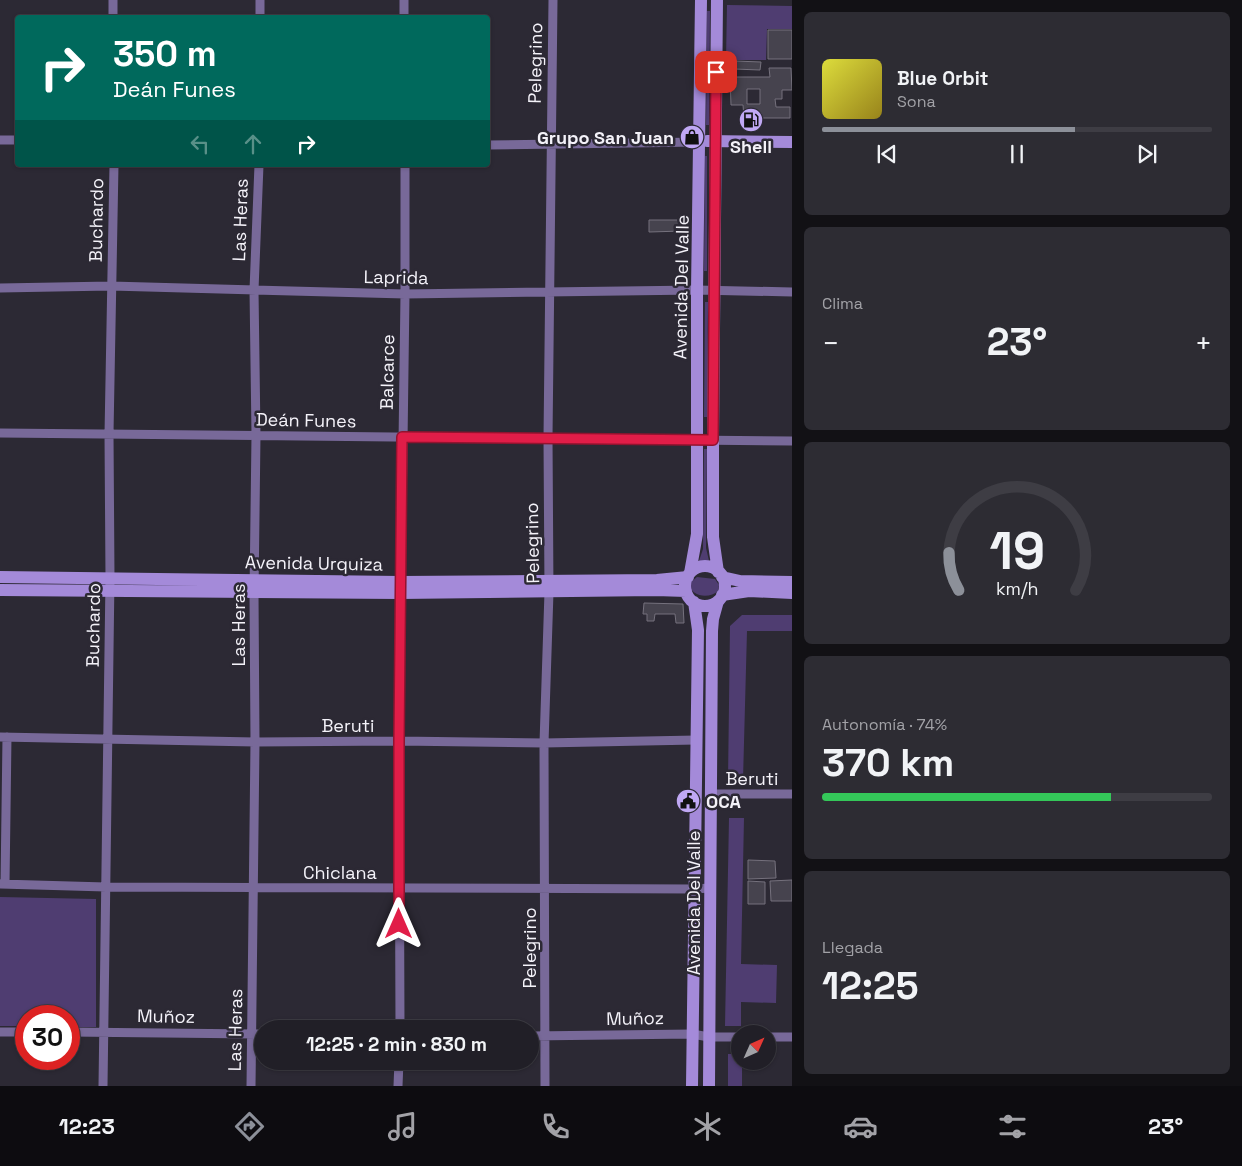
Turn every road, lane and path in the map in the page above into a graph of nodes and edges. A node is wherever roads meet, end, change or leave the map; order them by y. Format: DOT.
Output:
graph roads {
  1 [pos="113,0"];
  2 [pos="260,0"];
  3 [pos="404,0"];
  4 [pos="552,0"];
  5 [pos="701,0"];
  6 [pos="717,0"];
  7 [pos="113,15"];
  8 [pos="260,15"];
  9 [pos="404,15"];
  10 [pos="0,140"];
  11 [pos="15,140"];
  12 [pos="714,141"];
  13 [pos="700,142"];
  14 [pos="792,142"];
  15 [pos="490,145"];
  16 [pos="551,146"];
  17 [pos="114,167"];
  18 [pos="258,167"];
  19 [pos="405,167"];
  20 [pos="111,286"];
  21 [pos="0,288"];
  22 [pos="254,290"];
  23 [pos="697,290"];
  24 [pos="549,292"];
  25 [pos="713,292"];
  26 [pos="792,292"];
  27 [pos="405,294"];
  28 [pos="0,433"];
  29 [pos="109,434"];
  30 [pos="256,435"];
  31 [pos="402,437"];
  32 [pos="548,438"];
  33 [pos="697,439"];
  34 [pos="713,440"];
  35 [pos="792,441"];
  36 [pos="720,574"];
  37 [pos="689,575"];
  38 [pos="0,577"];
  39 [pos="110,578"];
  40 [pos="254,579"];
  41 [pos="792,582"];
  42 [pos="548,586"];
  43 [pos="400,587"];
  44 [pos="0,590"];
  45 [pos="110,592"];
  46 [pos="686,592"];
  47 [pos="254,593"];
  48 [pos="792,593"];
  49 [pos="720,598"];
  50 [pos="694,602"];
  51 [pos="4,737"];
  52 [pos="107,739"];
  53 [pos="696,740"];
  54 [pos="399,741"];
  55 [pos="255,742"];
  56 [pos="544,743"];
  57 [pos="711,794"];
  58 [pos="792,794"];
  59 [pos="2,884"];
  60 [pos="106,887"];
  61 [pos="254,888"];
  62 [pos="710,888"];
  63 [pos="399,889"];
  64 [pos="544,889"];
  65 [pos="694,889"];
  66 [pos="400,1020"];
  67 [pos="0,1032"];
  68 [pos="15,1032"];
  69 [pos="80,1032"];
  70 [pos="103,1032"];
  71 [pos="251,1034"];
  72 [pos="692,1034"];
  73 [pos="539,1036"];
  74 [pos="546,1036"];
  75 [pos="709,1037"];
  76 [pos="731,1037"];
  77 [pos="776,1037"];
  78 [pos="792,1037"];
  79 [pos="399,1070"];
  80 [pos="103,1086"];
  81 [pos="251,1086"];
  82 [pos="398,1086"];
  83 [pos="545,1086"];
  84 [pos="692,1086"];
  85 [pos="709,1086"];
  1 -- 7 [label="street"];
  2 -- 8 [label="street"];
  3 -- 9 [label="street"];
  4 -- 16 [label="street, Pelegrino"];
  5 -- 13 [label="main road, Avenida Del Valle"];
  6 -- 12 [label="main road, Avenida Del Valle"];
  10 -- 11 [label="street"];
  12 -- 13 [label="main road"];
  12 -- 14 [label="main road"];
  12 -- 25 [label="main road, Avenida Del Valle"];
  13 -- 16 [label="street"];
  13 -- 23 [label="main road, Avenida Del Valle"];
  15 -- 16 [label="street"];
  16 -- 24 [label="street, Pelegrino"];
  17 -- 20 [label="street, Buchardo"];
  18 -- 22 [label="street, Las Heras"];
  19 -- 27 [label="street, Balcarce"];
  20 -- 21 [label="street, Laprida"];
  20 -- 22 [label="street, Laprida"];
  20 -- 29 [label="street, Buchardo"];
  22 -- 27 [label="street, Laprida"];
  22 -- 30 [label="street, Las Heras"];
  23 -- 24 [label="street, Laprida"];
  23 -- 25 [label="street, Laprida"];
  23 -- 33 [label="main road, Avenida Del Valle"];
  24 -- 27 [label="street, Laprida"];
  24 -- 32 [label="street, Pelegrino"];
  25 -- 26 [label="street, Laprida"];
  25 -- 34 [label="main road, Avenida Del Valle"];
  27 -- 31 [label="street, Balcarce"];
  28 -- 29 [label="street, Deán Funes"];
  29 -- 30 [label="street, Deán Funes"];
  29 -- 39 [label="street, Buchardo"];
  30 -- 31 [label="street, Deán Funes"];
  30 -- 40 [label="street, Las Heras"];
  31 -- 32 [label="street, Deán Funes"];
  31 -- 43 [label="street, Balcarce"];
  32 -- 33 [label="street, Deán Funes"];
  32 -- 42 [label="street, Pelegrino"];
  33 -- 34 [label="street, Deán Funes"];
  33 -- 37 [label="main road, Avenida Del Valle"];
  34 -- 35 [label="street, Deán Funes"];
  34 -- 36 [label="main road, Avenida Del Valle"];
  36 -- 37 [label="main road"];
  36 -- 41 [label="main road"];
  36 -- 49 [label="main road"];
  37 -- 42 [label="main road, Avenida Urquiza"];
  37 -- 46 [label="main road"];
  38 -- 39 [label="main road, Avenida Urquiza"];
  39 -- 40 [label="main road, Avenida Urquiza"];
  39 -- 45 [label="street, Buchardo"];
  40 -- 43 [label="main road, Avenida Urquiza"];
  40 -- 47 [label="street, Las Heras"];
  42 -- 43 [label="main road, Avenida Urquiza"];
  42 -- 46 [label="main road"];
  42 -- 56 [label="street, Pelegrino"];
  43 -- 47 [label="main road"];
  43 -- 54 [label="street, Balcarce"];
  44 -- 45 [label="main road"];
  45 -- 47 [label="main road"];
  45 -- 52 [label="street, Buchardo"];
  46 -- 50 [label="main road"];
  47 -- 55 [label="street, Las Heras"];
  48 -- 49 [label="main road"];
  49 -- 50 [label="main road"];
  49 -- 57 [label="main road, Avenida Del Valle"];
  50 -- 53 [label="main road, Avenida Del Valle"];
  51 -- 52 [label="street, Beruti"];
  51 -- 59 [label="street"];
  52 -- 55 [label="street, Beruti"];
  52 -- 60 [label="street, Buchardo"];
  53 -- 56 [label="street, Beruti"];
  53 -- 65 [label="main road, Avenida Del Valle"];
  54 -- 55 [label="street, Beruti"];
  54 -- 56 [label="street, Beruti"];
  54 -- 63 [label="street, Balcarce"];
  55 -- 61 [label="street, Las Heras"];
  56 -- 64 [label="street, Pelegrino"];
  57 -- 58 [label="street, Beruti"];
  57 -- 62 [label="main road, Avenida Del Valle"];
  59 -- 60 [label="street, Chiclana"];
  60 -- 61 [label="street, Chiclana"];
  60 -- 70 [label="street, Buchardo"];
  61 -- 63 [label="street, Chiclana"];
  61 -- 71 [label="street, Las Heras"];
  62 -- 65 [label="street, Chiclana"];
  62 -- 75 [label="main road, Avenida Del Valle"];
  63 -- 64 [label="street, Chiclana"];
  63 -- 66 [label="street, Balcarce"];
  64 -- 65 [label="street, Chiclana"];
  64 -- 74 [label="street, Pelegrino"];
  65 -- 72 [label="main road, Avenida Del Valle"];
  67 -- 68 [label="street"];
  69 -- 70 [label="street, Muñoz"];
  70 -- 71 [label="street, Muñoz"];
  70 -- 80 [label="street, Buchardo"];
  71 -- 81 [label="street, Las Heras"];
  72 -- 74 [label="street, Muñoz"];
  72 -- 75 [label="street, Muñoz"];
  72 -- 84 [label="main road, Avenida Del Valle"];
  73 -- 74 [label="street, Muñoz"];
  74 -- 83 [label="street, Pelegrino"];
  75 -- 76 [label="street, Muñoz"];
  75 -- 85 [label="main road, Avenida Del Valle"];
  77 -- 78 [label="street"];
  79 -- 82 [label="street"];
}
